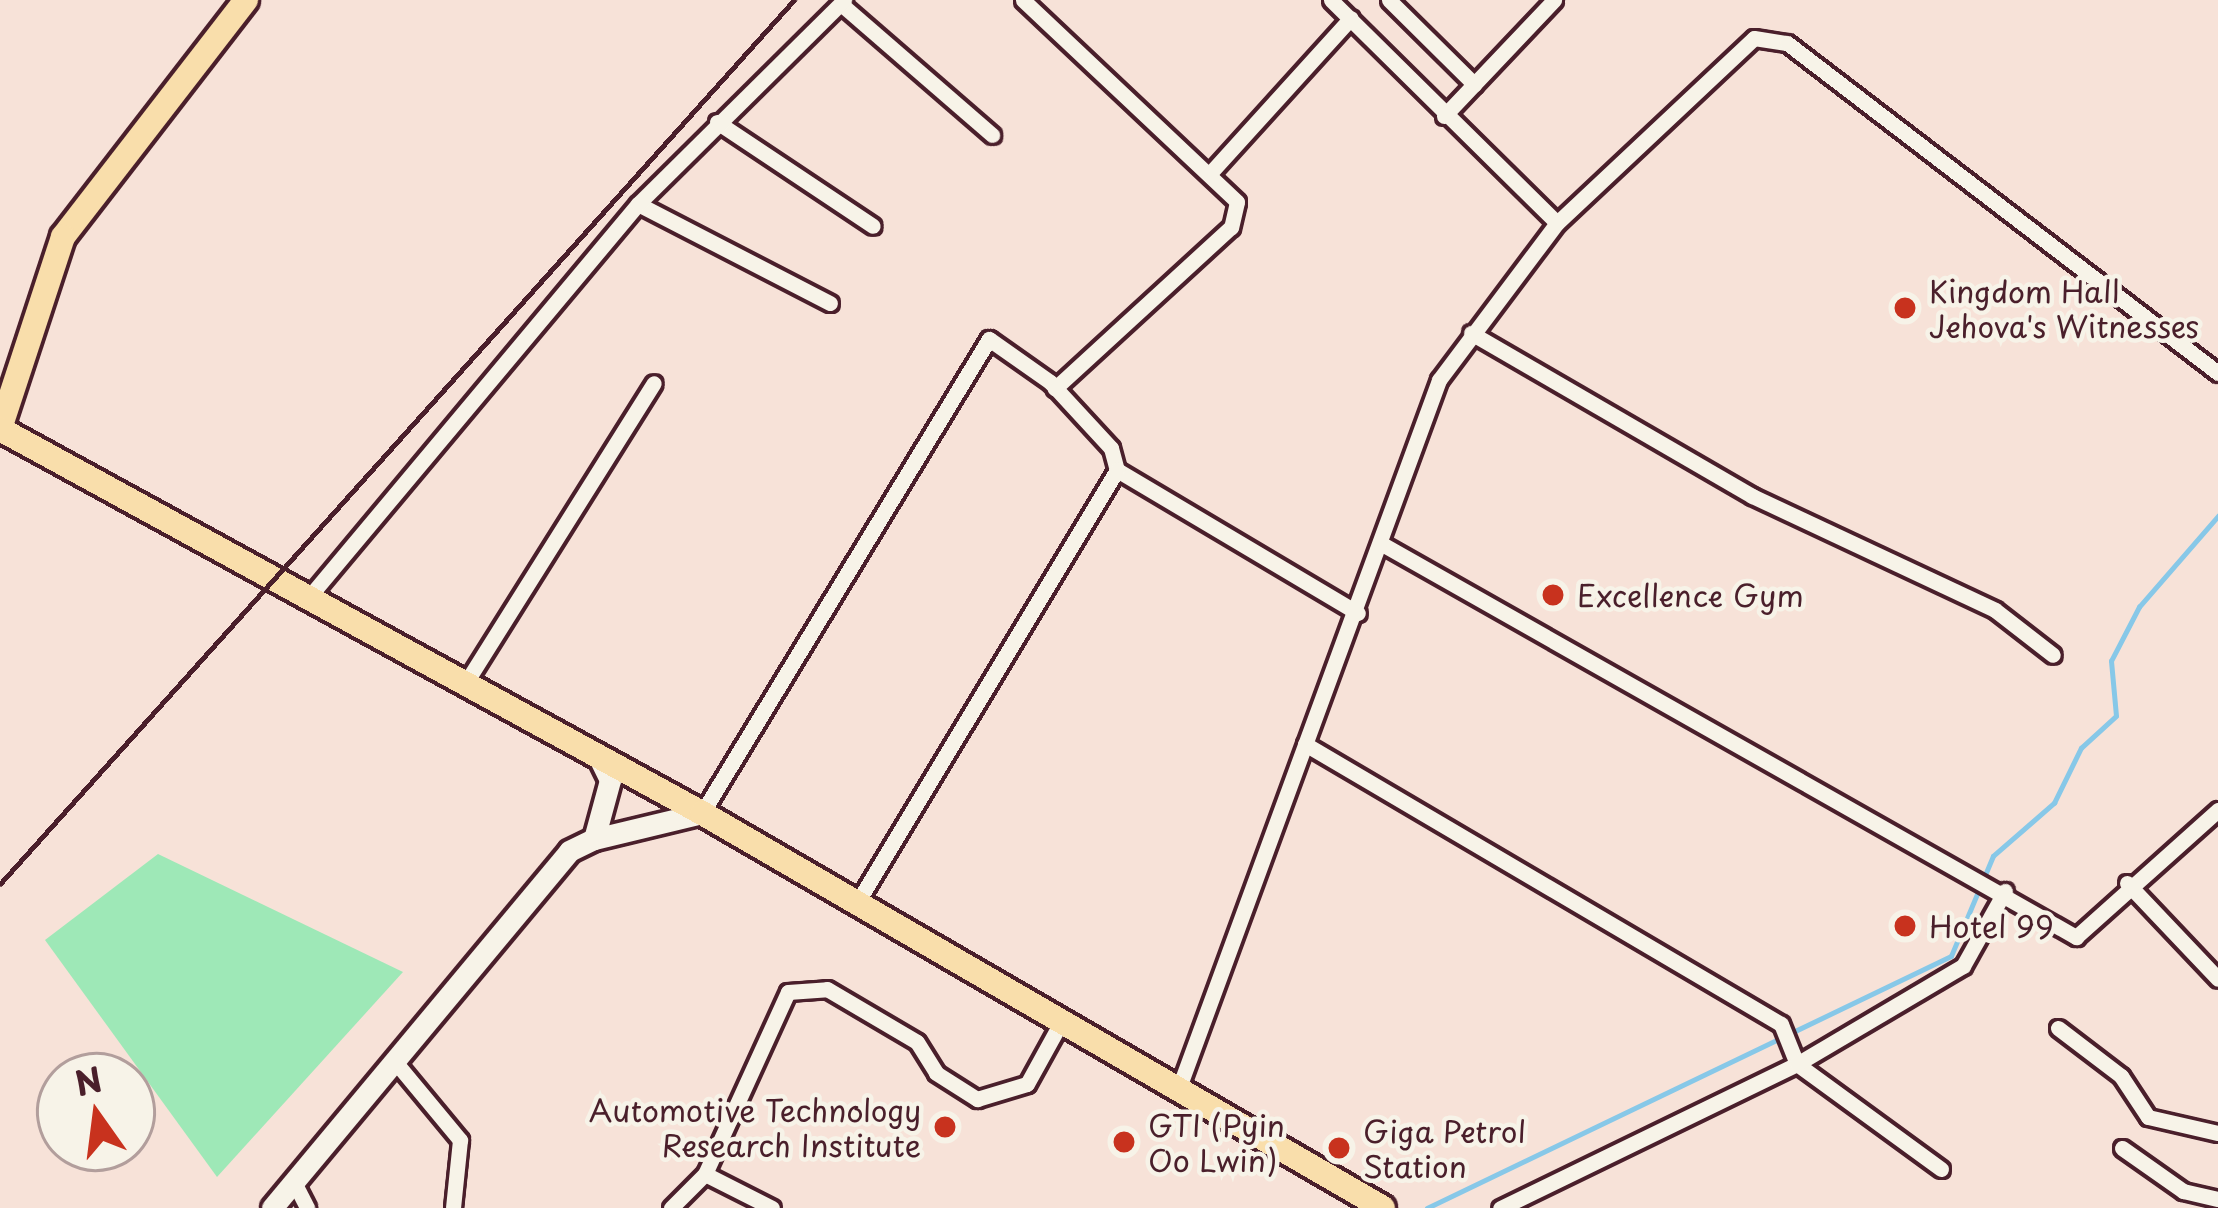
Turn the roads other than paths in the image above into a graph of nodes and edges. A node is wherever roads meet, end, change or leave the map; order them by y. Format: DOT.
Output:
graph roads {
  1 [pos="246,0"];
  2 [pos="1023,0"];
  3 [pos="1331,0"];
  4 [pos="1389,0"];
  5 [pos="1554,0"];
  6 [pos="842,2"];
  7 [pos="1351,18"];
  8 [pos="1474,84"];
  9 [pos="1444,116"];
  10 [pos="717,122"];
  11 [pos="992,135"];
  12 [pos="1213,170"];
  13 [pos="638,204"];
  14 [pos="1557,224"];
  15 [pos="873,226"];
  16 [pos="830,303"];
  17 [pos="1471,333"];
  18 [pos="2218,374"];
  19 [pos="654,382"];
  20 [pos="1055,388"];
  21 [pos="0,429"];
  22 [pos="1118,470"];
  23 [pos="1382,544"];
  24 [pos="309,597"];
  25 [pos="1358,613"];
  26 [pos="2053,655"];
  27 [pos="465,684"];
  28 [pos="1305,744"];
  29 [pos="598,755"];
  30 [pos="2218,810"];
  31 [pos="702,814"];
  32 [pos="594,839"];
  33 [pos="2127,884"];
  34 [pos="1999,886"];
  35 [pos="857,903"];
  36 [pos="2218,979"];
  37 [pos="1059,1026"];
  38 [pos="2058,1028"];
  39 [pos="397,1064"];
  40 [pos="1796,1064"];
  41 [pos="1176,1096"];
  42 [pos="2218,1133"];
  43 [pos="2122,1148"];
  44 [pos="1941,1169"];
  45 [pos="705,1174"];
  46 [pos="294,1182"];
  47 [pos="2218,1199"];
  48 [pos="272,1208"];
  49 [pos="307,1208"];
  50 [pos="453,1208"];
  51 [pos="671,1208"];
  52 [pos="772,1208"];
  53 [pos="1383,1208"];
  54 [pos="1500,1208"];
  1 -- 21 [label="main road"];
  2 -- 12 [label="street"];
  3 -- 7 [label="street"];
  4 -- 8 [label="street"];
  5 -- 8 [label="street"];
  6 -- 10 [label="street"];
  6 -- 11 [label="street"];
  7 -- 9 [label="street"];
  7 -- 12 [label="street"];
  8 -- 9 [label="street"];
  9 -- 14 [label="street"];
  10 -- 13 [label="street"];
  10 -- 15 [label="street"];
  12 -- 20 [label="street"];
  13 -- 16 [label="street"];
  13 -- 24 [label="street"];
  14 -- 17 [label="street"];
  14 -- 18 [label="street"];
  17 -- 23 [label="street"];
  17 -- 26 [label="street"];
  19 -- 27 [label="street"];
  20 -- 22 [label="street"];
  20 -- 31 [label="street"];
  21 -- 24 [label="main road"];
  22 -- 25 [label="street"];
  22 -- 35 [label="street"];
  23 -- 25 [label="street"];
  23 -- 34 [label="street"];
  24 -- 27 [label="main road"];
  25 -- 28 [label="street"];
  27 -- 29 [label="main road"];
  28 -- 40 [label="street"];
  28 -- 41 [label="street"];
  29 -- 31 [label="main road"];
  29 -- 32 [label="street"];
  30 -- 33 [label="street"];
  31 -- 32 [label="street"];
  31 -- 35 [label="main road"];
  32 -- 39 [label="street"];
  33 -- 34 [label="street"];
  33 -- 36 [label="street"];
  34 -- 40 [label="street"];
  35 -- 37 [label="main road"];
  37 -- 41 [label="main road"];
  37 -- 45 [label="street"];
  38 -- 42 [label="street"];
  39 -- 46 [label="street"];
  39 -- 50 [label="street"];
  40 -- 44 [label="street"];
  40 -- 54 [label="street"];
  41 -- 53 [label="main road"];
  43 -- 47 [label="street"];
  45 -- 51 [label="street"];
  45 -- 52 [label="street"];
  46 -- 48 [label="street"];
  46 -- 49 [label="street"];
}
